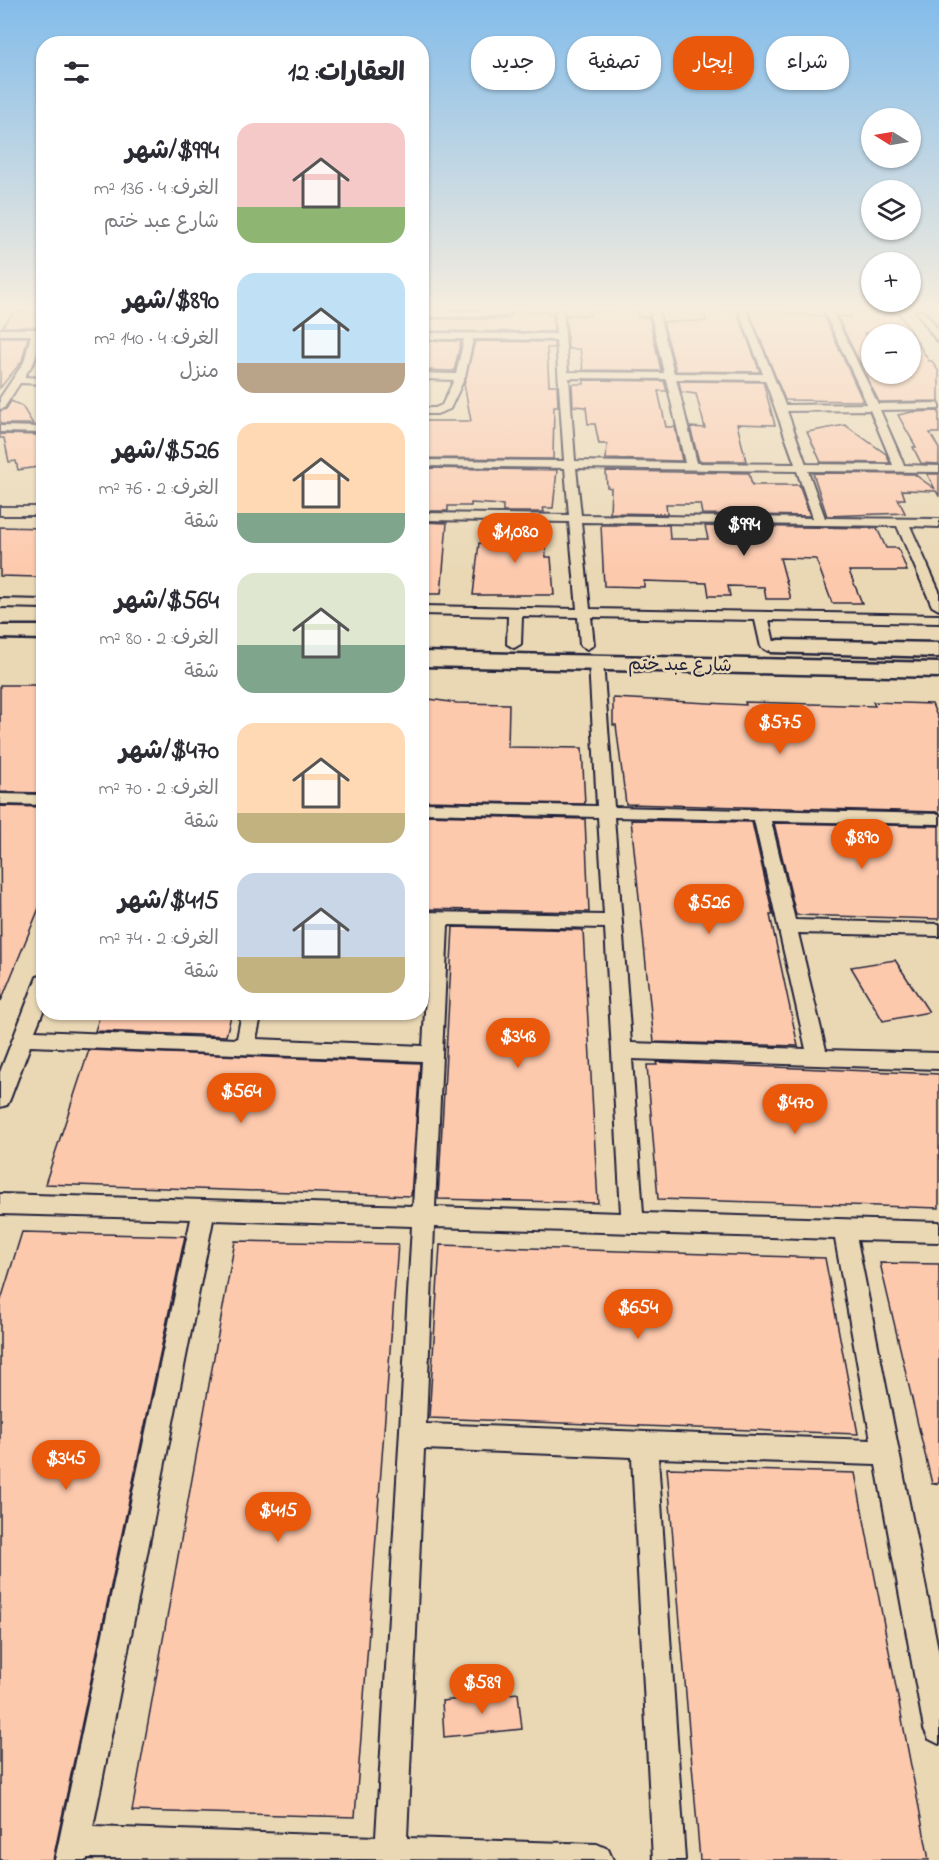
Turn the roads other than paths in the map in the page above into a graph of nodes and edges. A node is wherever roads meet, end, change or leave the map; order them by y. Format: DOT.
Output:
graph roads {
  1 [pos="450,398"];
  2 [pos="566,398"];
  3 [pos="675,398"];
  4 [pos="777,398"];
  5 [pos="870,398"];
  6 [pos="939,406"];
  7 [pos="874,407"];
  8 [pos="781,408"];
  9 [pos="429,411"];
  10 [pos="0,429"];
  11 [pos="36,430"];
  12 [pos="429,464"];
  13 [pos="570,465"];
  14 [pos="692,466"];
  15 [pos="801,467"];
  16 [pos="900,468"];
  17 [pos="939,469"];
  18 [pos="0,511"];
  19 [pos="36,511"];
  20 [pos="429,517"];
  21 [pos="576,520"];
  22 [pos="820,522"];
  23 [pos="902,523"];
  24 [pos="939,523"];
  25 [pos="0,603"];
  26 [pos="36,604"];
  27 [pos="939,606"];
  28 [pos="429,610"];
  29 [pos="515,611"];
  30 [pos="584,612"];
  31 [pos="761,615"];
  32 [pos="939,619"];
  33 [pos="0,632"];
  34 [pos="36,633"];
  35 [pos="429,641"];
  36 [pos="513,644"];
  37 [pos="768,647"];
  38 [pos="939,650"];
  39 [pos="0,651"];
  40 [pos="36,652"];
  41 [pos="591,653"];
  42 [pos="839,658"];
  43 [pos="429,659"];
  44 [pos="925,663"];
  45 [pos="0,799"];
  46 [pos="36,800"];
  47 [pos="429,808"];
  48 [pos="606,812"];
  49 [pos="761,815"];
  50 [pos="939,819"];
  51 [pos="430,918"];
  52 [pos="613,922"];
  53 [pos="787,926"];
  54 [pos="939,930"];
  55 [pos="36,1004"];
  56 [pos="250,1020"];
  57 [pos="24,1038"];
  58 [pos="245,1047"];
  59 [pos="622,1051"];
  60 [pos="432,1053"];
  61 [pos="818,1057"];
  62 [pos="939,1061"];
  63 [pos="0,1099"];
  64 [pos="0,1204"];
  65 [pos="204,1210"];
  66 [pos="424,1217"];
  67 [pos="633,1224"];
  68 [pos="844,1229"];
  69 [pos="939,1232"];
  70 [pos="412,1436"];
  71 [pos="644,1444"];
  72 [pos="887,1453"];
  73 [pos="939,1729"];
  74 [pos="73,1851"];
  75 [pos="390,1852"];
  76 [pos="597,1860"];
  77 [pos="669,1860"];
  1 -- 9 [label="street"];
  2 -- 13 [label="street"];
  3 -- 14 [label="street"];
  4 -- 8 [label="street"];
  5 -- 7 [label="street"];
  6 -- 7 [label="street"];
  7 -- 8 [label="street"];
  7 -- 16 [label="street"];
  8 -- 15 [label="street"];
  10 -- 11 [label="street"];
  12 -- 13 [label="street"];
  13 -- 14 [label="street"];
  13 -- 21 [label="street"];
  14 -- 15 [label="street"];
  15 -- 16 [label="street"];
  15 -- 22 [label="street"];
  16 -- 17 [label="street"];
  18 -- 19 [label="street"];
  20 -- 21 [label="street"];
  21 -- 22 [label="street"];
  21 -- 30 [label="street"];
  22 -- 23 [label="street"];
  23 -- 24 [label="street"];
  23 -- 27 [label="street"];
  25 -- 26 [label="street"];
  28 -- 29 [label="street"];
  29 -- 30 [label="street"];
  29 -- 36 [label="street"];
  30 -- 31 [label="street"];
  30 -- 41 [label="street"];
  31 -- 32 [label="street"];
  31 -- 37 [label="street"];
  33 -- 34 [label="main road"];
  35 -- 36 [label="main road, شارع عبد ختم"];
  36 -- 41 [label="main road, شارع عبد ختم"];
  37 -- 41 [label="main road, شارع عبد ختم"];
  37 -- 42 [label="main road, شارع عبد ختم"];
  38 -- 44 [label="main road, شارع عبد ختم"];
  39 -- 40 [label="main road"];
  41 -- 42 [label="main road, شارع عبد ختم"];
  41 -- 43 [label="main road, شارع عبد ختم"];
  41 -- 48 [label="street"];
  42 -- 44 [label="main road, شارع عبد ختم"];
  45 -- 46 [label="street"];
  47 -- 48 [label="street"];
  48 -- 49 [label="street"];
  48 -- 52 [label="street"];
  49 -- 50 [label="street"];
  49 -- 53 [label="street"];
  51 -- 52 [label="street"];
  51 -- 60 [label="street"];
  52 -- 59 [label="street"];
  53 -- 54 [label="street"];
  53 -- 61 [label="street"];
  55 -- 57 [label="street"];
  56 -- 58 [label="street"];
  57 -- 58 [label="street"];
  57 -- 63 [label="street"];
  58 -- 60 [label="street"];
  59 -- 61 [label="street"];
  59 -- 67 [label="street"];
  60 -- 66 [label="street"];
  61 -- 62 [label="street"];
  64 -- 65 [label="street"];
  65 -- 66 [label="street"];
  65 -- 74 [label="street"];
  66 -- 67 [label="street"];
  66 -- 70 [label="street"];
  67 -- 68 [label="street"];
  68 -- 69 [label="street"];
  68 -- 72 [label="street"];
  70 -- 71 [label="street"];
  70 -- 75 [label="street"];
  71 -- 72 [label="street"];
  71 -- 77 [label="street"];
  72 -- 73 [label="street"];
  74 -- 75 [label="street"];
  75 -- 76 [label="street"];
}
